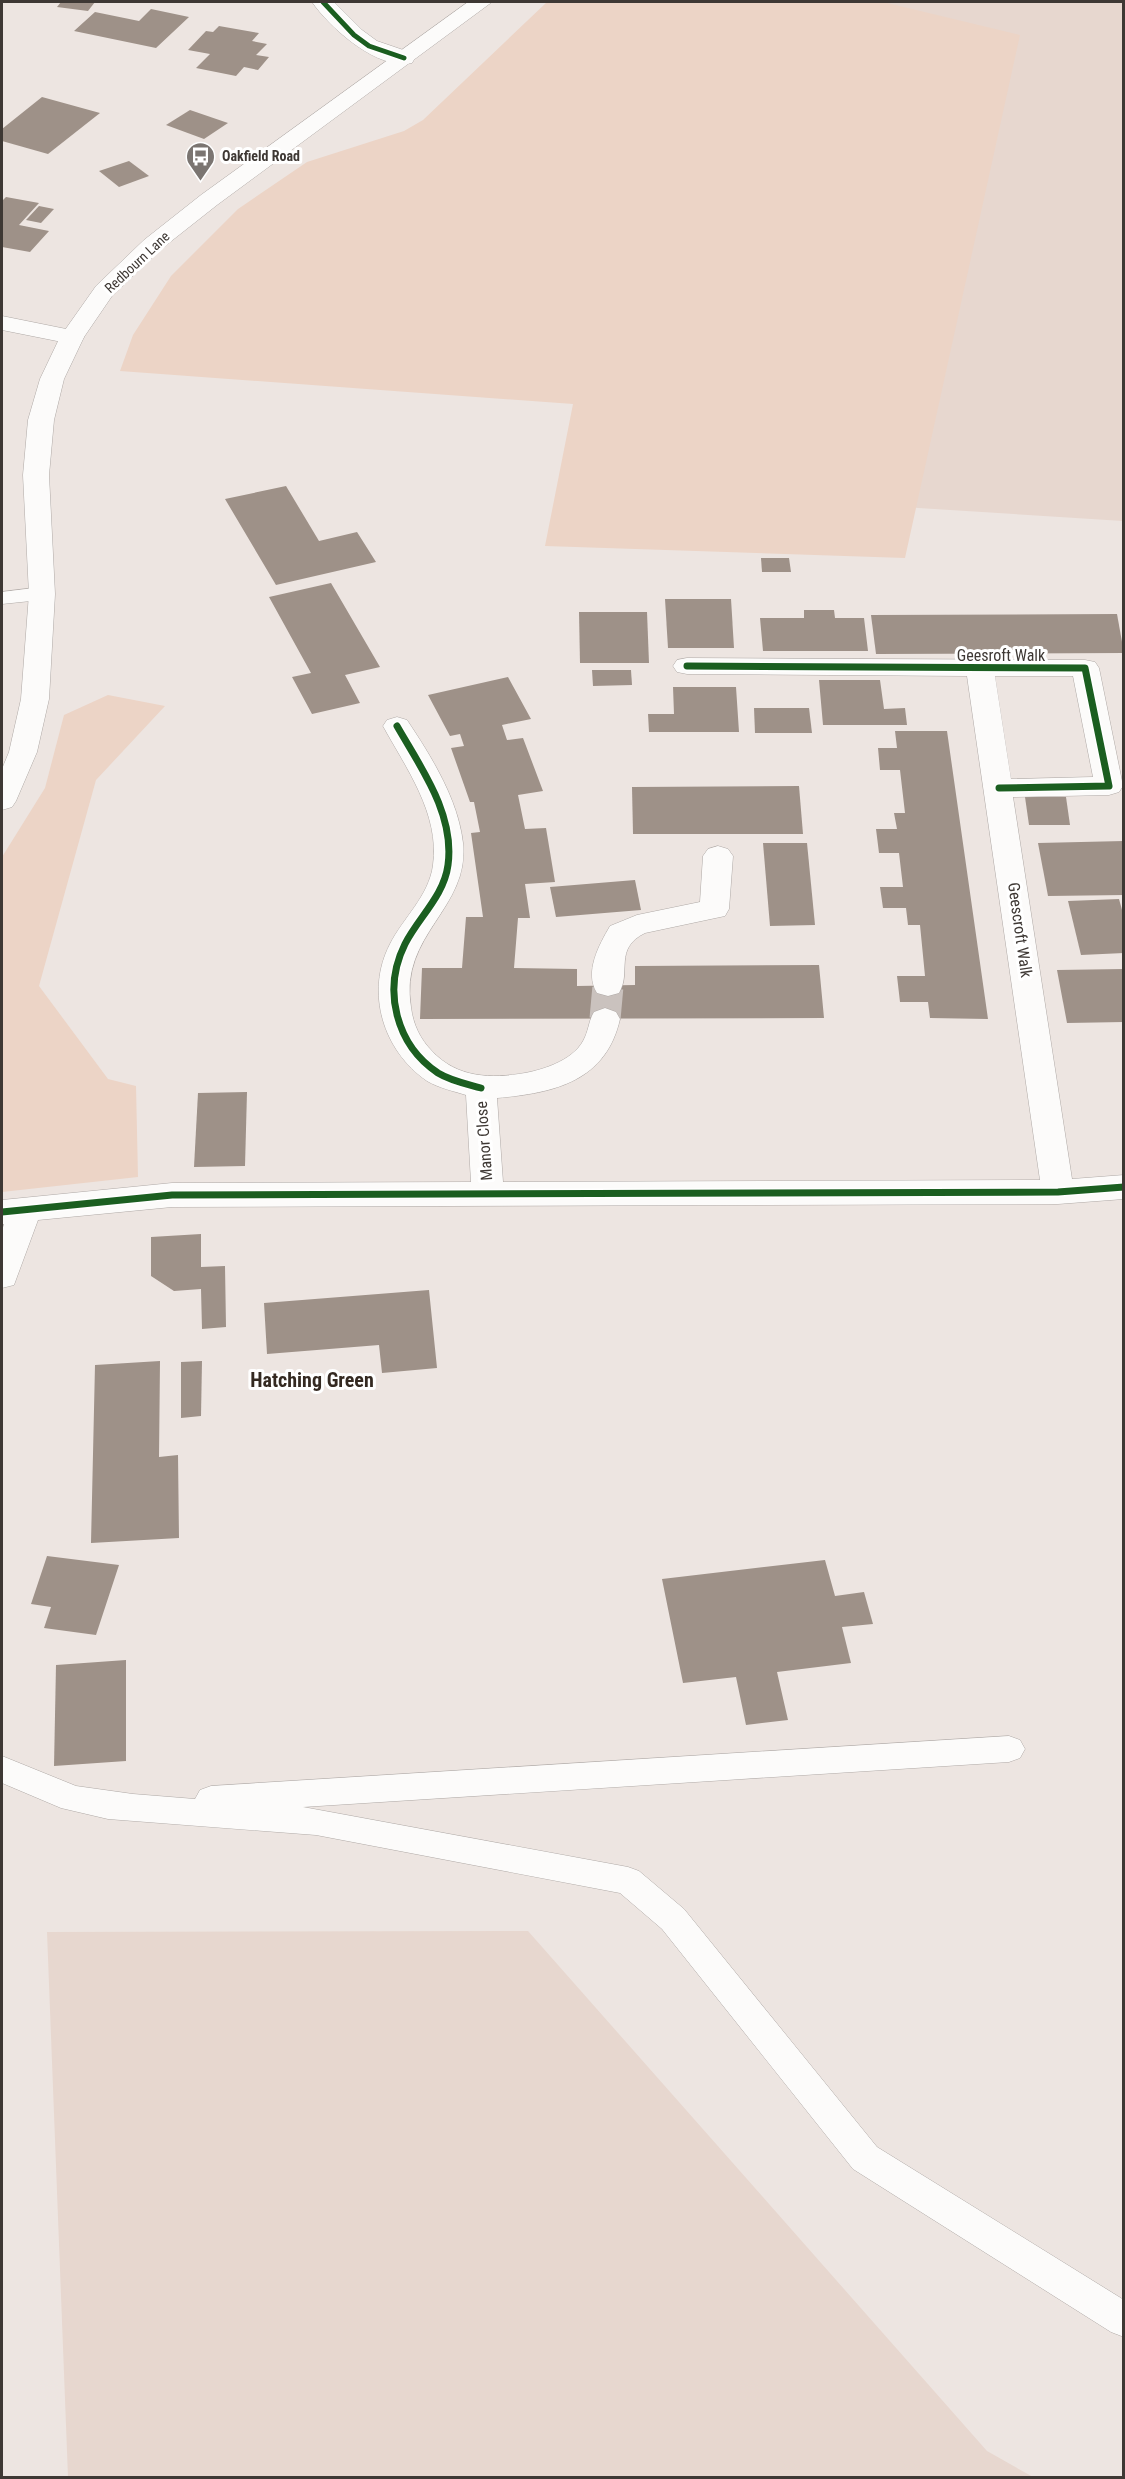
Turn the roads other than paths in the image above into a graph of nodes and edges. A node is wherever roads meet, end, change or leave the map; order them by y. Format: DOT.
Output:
graph roads {
  1 [pos="323,2"];
  2 [pos="481,2"];
  3 [pos="404,58"];
  4 [pos="2,323"];
  5 [pos="72,337"];
  6 [pos="42,594"];
  7 [pos="2,598"];
  8 [pos="687,666"];
  9 [pos="980,669"];
  10 [pos="397,726"];
  11 [pos="999,788"];
  12 [pos="2,801"];
  13 [pos="718,856"];
  14 [pos="608,986"];
  15 [pos="605,1019"];
  16 [pos="481,1088"];
  17 [pos="1124,1187"];
  18 [pos="1058,1192"];
  19 [pos="488,1194"];
  20 [pos="14,1210"];
  21 [pos="2,1276"];
  22 [pos="1009,1749"];
  23 [pos="2,1769"];
  24 [pos="108,1806"];
  25 [pos="1124,2320"];
  1 -- 3 [label="street"];
  2 -- 3 [label="street, Redbourn Lane"];
  3 -- 5 [label="street, Redbourn Lane"];
  4 -- 5 [label="street"];
  5 -- 6 [label="street, Redbourn Lane"];
  6 -- 7 [label="lane"];
  6 -- 12 [label="street, Redbourn Lane"];
  8 -- 9 [label="street, Geesroft Walk"];
  9 -- 11 [label="street, Geescroft Walk"];
  9 -- 11 [label="street, Geesroft Walk"];
  10 -- 16 [label="street, Manor Close"];
  11 -- 18 [label="street, Geescroft Walk"];
  13 -- 14 [label="street"];
  15 -- 16 [label="street, Manor Close"];
  16 -- 19 [label="street, Manor Close"];
  17 -- 18 [label="street"];
  18 -- 19 [label="street"];
  19 -- 20 [label="street"];
  20 -- 21 [label="street"];
  22 -- 24 [label="lane"];
  23 -- 24 [label="lane"];
  24 -- 25 [label="lane"];
}
